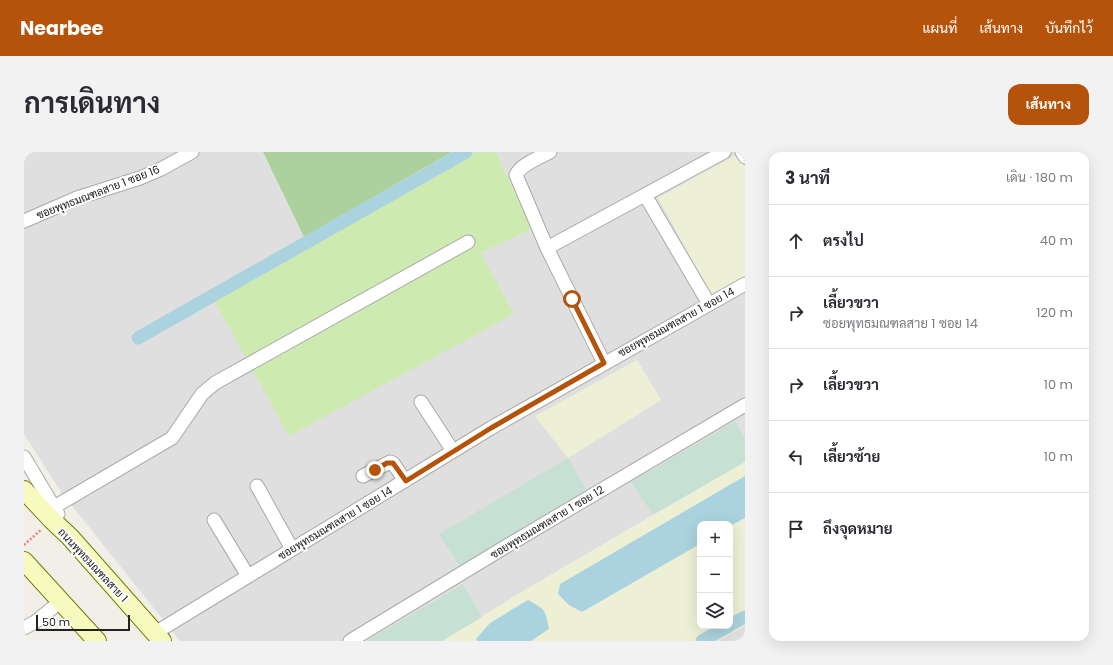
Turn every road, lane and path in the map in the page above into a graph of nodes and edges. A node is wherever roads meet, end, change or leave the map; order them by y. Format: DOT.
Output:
graph roads {
  1 [pos="192,152"];
  2 [pos="550,152"];
  3 [pos="724,152"];
  4 [pos="742,152"];
  5 [pos="745,157"];
  6 [pos="645,195"];
  7 [pos="24,221"];
  8 [pos="468,242"];
  9 [pos="547,248"];
  10 [pos="745,284"];
  11 [pos="709,304"];
  12 [pos="604,363"];
  13 [pos="421,402"];
  14 [pos="745,405"];
  15 [pos="453,451"];
  16 [pos="24,457"];
  17 [pos="363,476"];
  18 [pos="406,481"];
  19 [pos="257,486"];
  20 [pos="24,490"];
  21 [pos="53,514"];
  22 [pos="214,520"];
  23 [pos="24,545"];
  24 [pos="292,549"];
  25 [pos="24,561"];
  26 [pos="248,576"];
  27 [pos="61,601"];
  28 [pos="24,628"];
  29 [pos="158,637"];
  30 [pos="96,641"];
  31 [pos="350,641"];
  1 -- 7 [label="street, ซอยพุทธมณฑลสาย 1 ซอย 16"];
  2 -- 9 [label="street"];
  3 -- 6 [label="street"];
  4 -- 5 [label="street"];
  6 -- 9 [label="street"];
  6 -- 11 [label="street"];
  8 -- 21 [label="street"];
  9 -- 12 [label="street"];
  10 -- 11 [label="street, ซอยพุทธมณฑลสาย 1 ซอย 14"];
  11 -- 12 [label="street, ซอยพุทธมณฑลสาย 1 ซอย 14"];
  12 -- 15 [label="street, ซอยพุทธมณฑลสาย 1 ซอย 14"];
  13 -- 15 [label="street"];
  14 -- 31 [label="street, ซอยพุทธมณฑลสาย 1 ซอย 12"];
  15 -- 18 [label="street, ซอยพุทธมณฑลสาย 1 ซอย 14"];
  16 -- 21 [label="street"];
  17 -- 18 [label="street"];
  18 -- 24 [label="street, ซอยพุทธมณฑลสาย 1 ซอย 14"];
  19 -- 24 [label="street"];
  20 -- 21 [label="main road, ถนนพุทธมณฑลสาย 1"];
  21 -- 23 [label="path"];
  21 -- 29 [label="main road, ถนนพุทธมณฑลสาย 1"];
  22 -- 26 [label="street"];
  24 -- 26 [label="street, ซอยพุทธมณฑลสาย 1 ซอย 14"];
  25 -- 27 [label="main road"];
  26 -- 29 [label="street, ซอยพุทธมณฑลสาย 1 ซอย 14"];
  27 -- 28 [label="street"];
  27 -- 30 [label="main road"];
}
